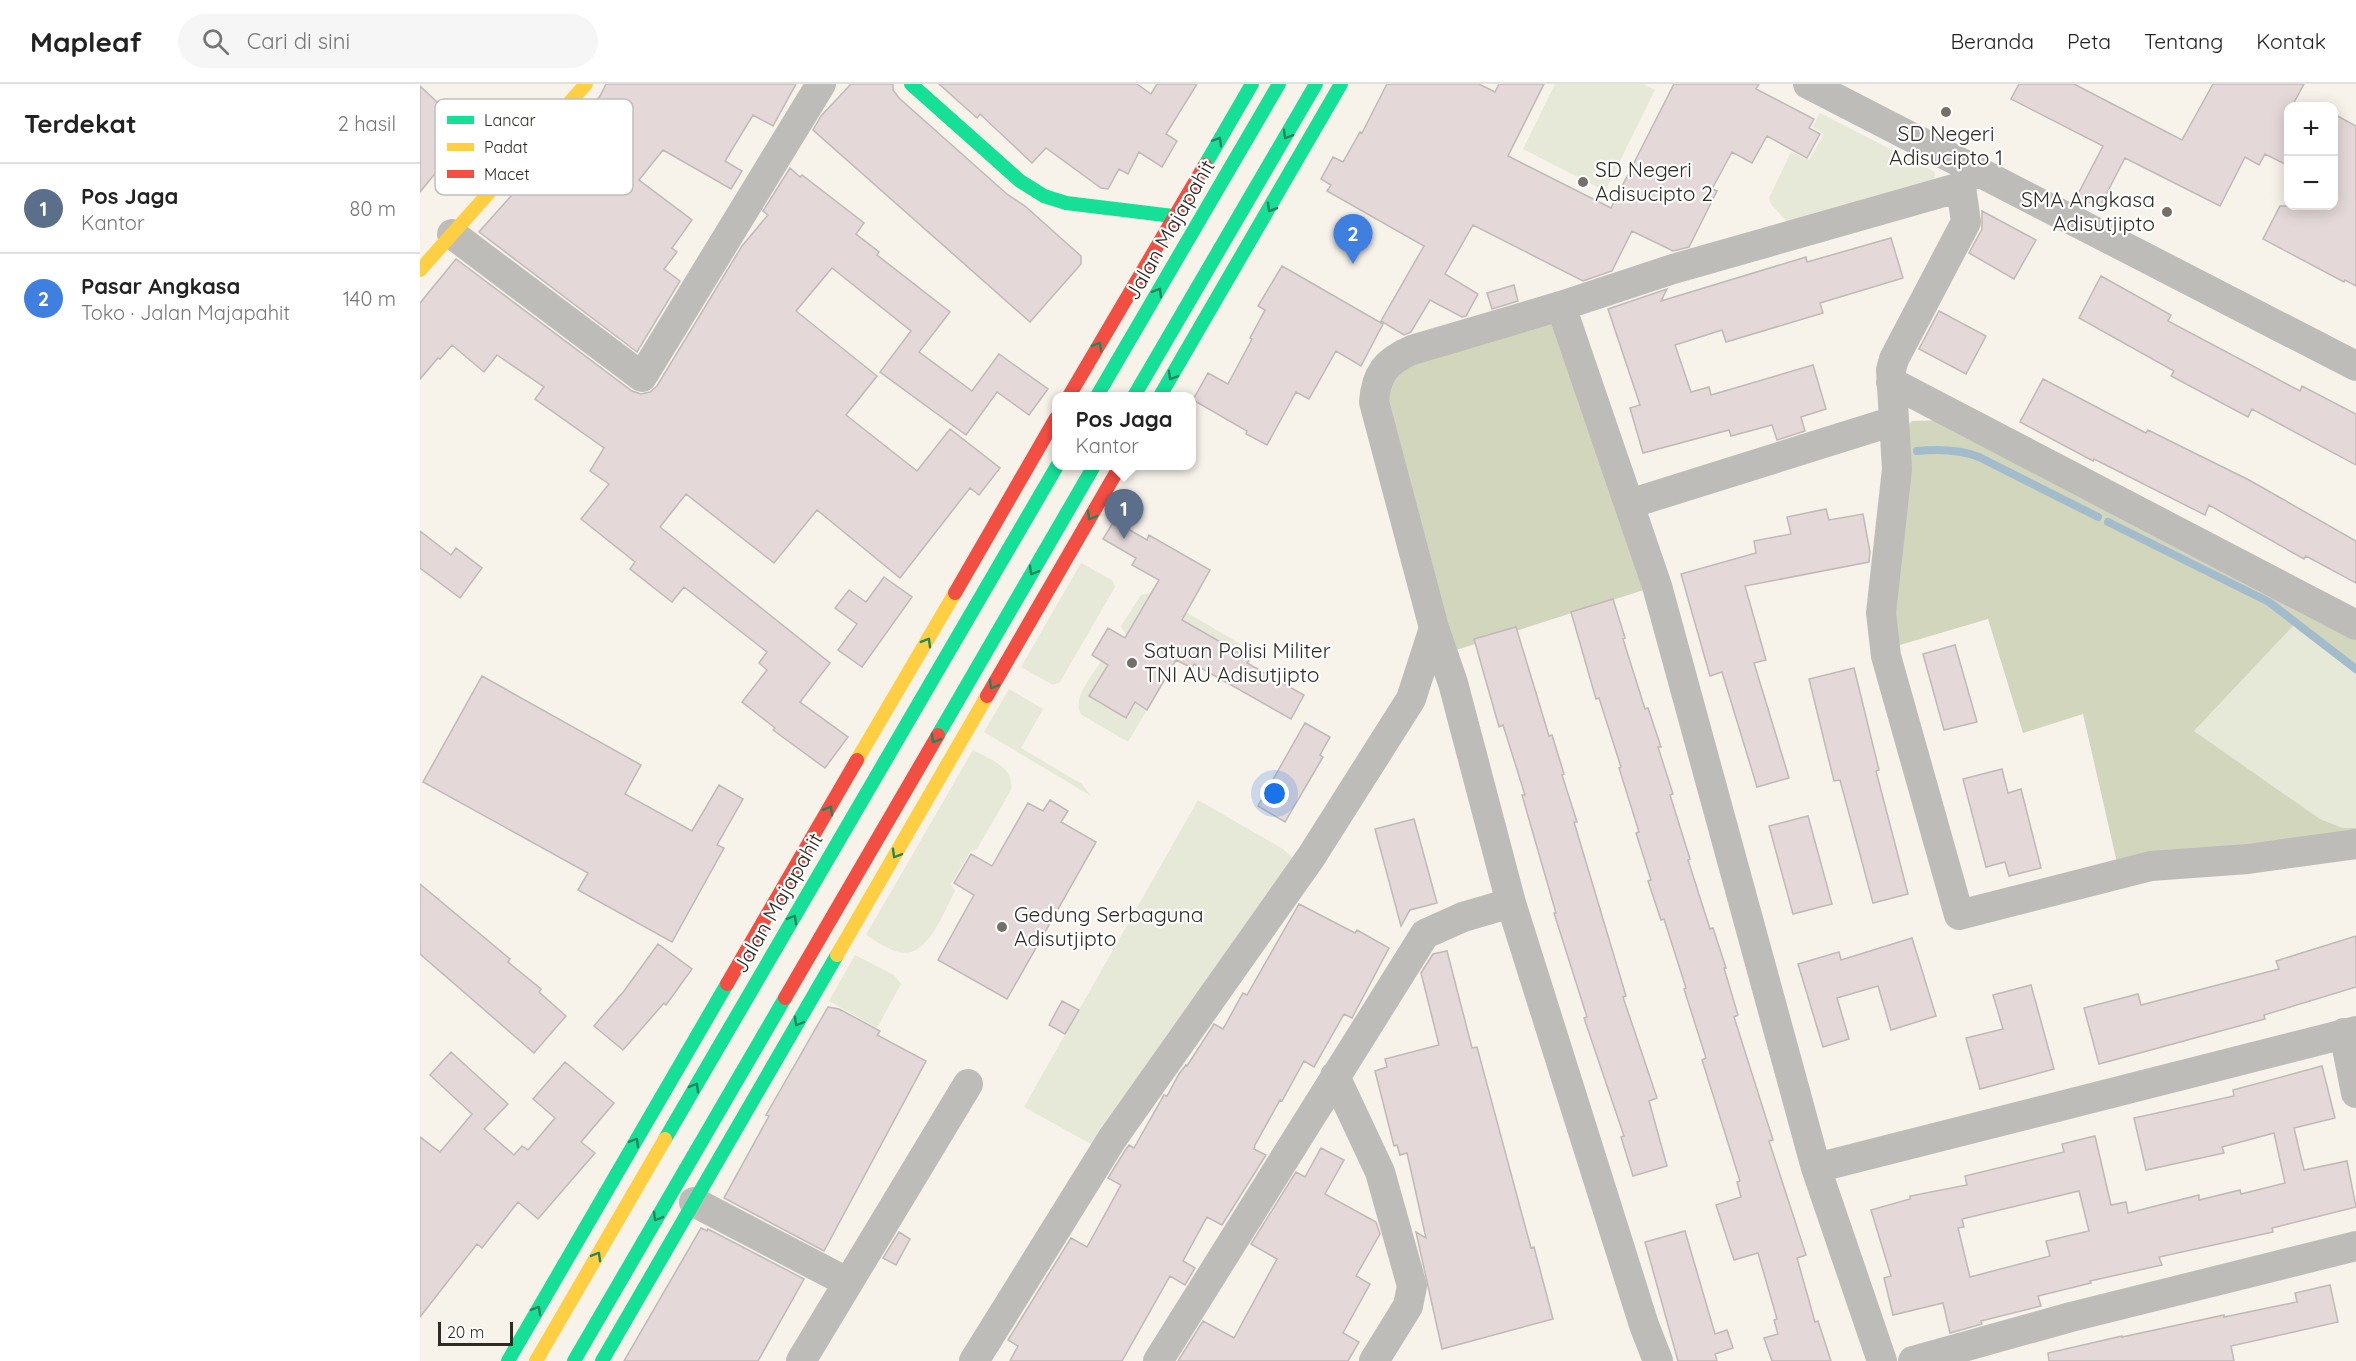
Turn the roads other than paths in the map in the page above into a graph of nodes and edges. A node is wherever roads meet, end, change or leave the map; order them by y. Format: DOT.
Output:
graph roads {
  1 [pos="586,84"];
  2 [pos="821,84"];
  3 [pos="911,84"];
  4 [pos="1252,84"];
  5 [pos="1279,84"];
  6 [pos="1316,84"];
  7 [pos="1341,84"];
  8 [pos="1808,84"];
  9 [pos="573,99"];
  10 [pos="1966,178"];
  11 [pos="487,195"];
  12 [pos="1173,216"];
  13 [pos="452,234"];
  14 [pos="420,270"];
  15 [pos="1561,306"];
  16 [pos="1180,317"];
  17 [pos="1200,328"];
  18 [pos="2356,366"];
  19 [pos="1892,382"];
  20 [pos="1071,392"];
  21 [pos="1099,392"];
  22 [pos="1136,392"];
  23 [pos="1162,392"];
  24 [pos="1894,421"];
  25 [pos="1052,425"];
  26 [pos="1054,470"];
  27 [pos="1091,470"];
  28 [pos="1117,470"];
  29 [pos="1018,484"];
  30 [pos="1039,496"];
  31 [pos="1629,504"];
  32 [pos="2356,625"];
  33 [pos="1434,628"];
  34 [pos="2356,844"];
  35 [pos="1511,903"];
  36 [pos="2350,1032"];
  37 [pos="747,1060"];
  38 [pos="768,1072"];
  39 [pos="1335,1076"];
  40 [pos="968,1084"];
  41 [pos="2356,1093"];
  42 [pos="1816,1168"];
  43 [pos="694,1202"];
  44 [pos="2356,1246"];
  45 [pos="847,1282"];
  46 [pos="508,1361"];
  47 [pos="536,1361"];
  48 [pos="574,1361"];
  49 [pos="602,1361"];
  50 [pos="801,1361"];
  51 [pos="974,1361"];
  52 [pos="1158,1361"];
  53 [pos="1374,1361"];
  54 [pos="1658,1361"];
  55 [pos="1882,1361"];
  56 [pos="1913,1361"];
  1 -- 9 [label="main road"];
  2 -- 13 [label="street"];
  3 -- 12 [label="main road"];
  12 -- 4 [label="main road, one-way"];
  21 -- 5 [label="main road, Jalan Majapahit, one-way"];
  6 -- 16 [label="main road, one-way"];
  7 -- 17 [label="main road, one-way"];
  8 -- 10 [label="street"];
  10 -- 15 [label="street"];
  10 -- 18 [label="street"];
  10 -- 19 [label="street"];
  11 -- 13 [label="main road"];
  20 -- 12 [label="main road, one-way"];
  13 -- 14 [label="main road"];
  15 -- 31 [label="street"];
  15 -- 33 [label="street"];
  16 -- 17 [label="main road"];
  16 -- 22 [label="main road"];
  17 -- 23 [label="main road, one-way"];
  19 -- 24 [label="street"];
  19 -- 32 [label="street"];
  24 -- 31 [label="street"];
  24 -- 34 [label="street"];
  25 -- 29 [label="main road"];
  26 -- 30 [label="main road, Jalan Majapahit"];
  27 -- 37 [label="main road, one-way"];
  28 -- 38 [label="main road, one-way"];
  29 -- 30 [label="main road"];
  46 -- 29 [label="main road, one-way"];
  47 -- 30 [label="main road, Jalan Majapahit, one-way"];
  31 -- 42 [label="street"];
  33 -- 35 [label="street"];
  33 -- 51 [label="street"];
  35 -- 39 [label="street"];
  35 -- 54 [label="street"];
  36 -- 41 [label="street"];
  36 -- 42 [label="street"];
  37 -- 38 [label="main road"];
  37 -- 48 [label="main road, one-way"];
  38 -- 43 [label="main road"];
  39 -- 52 [label="street"];
  39 -- 53 [label="street"];
  40 -- 45 [label="street"];
  42 -- 55 [label="street"];
  43 -- 45 [label="street"];
  43 -- 49 [label="main road"];
  44 -- 56 [label="street"];
  45 -- 50 [label="street"];
}
